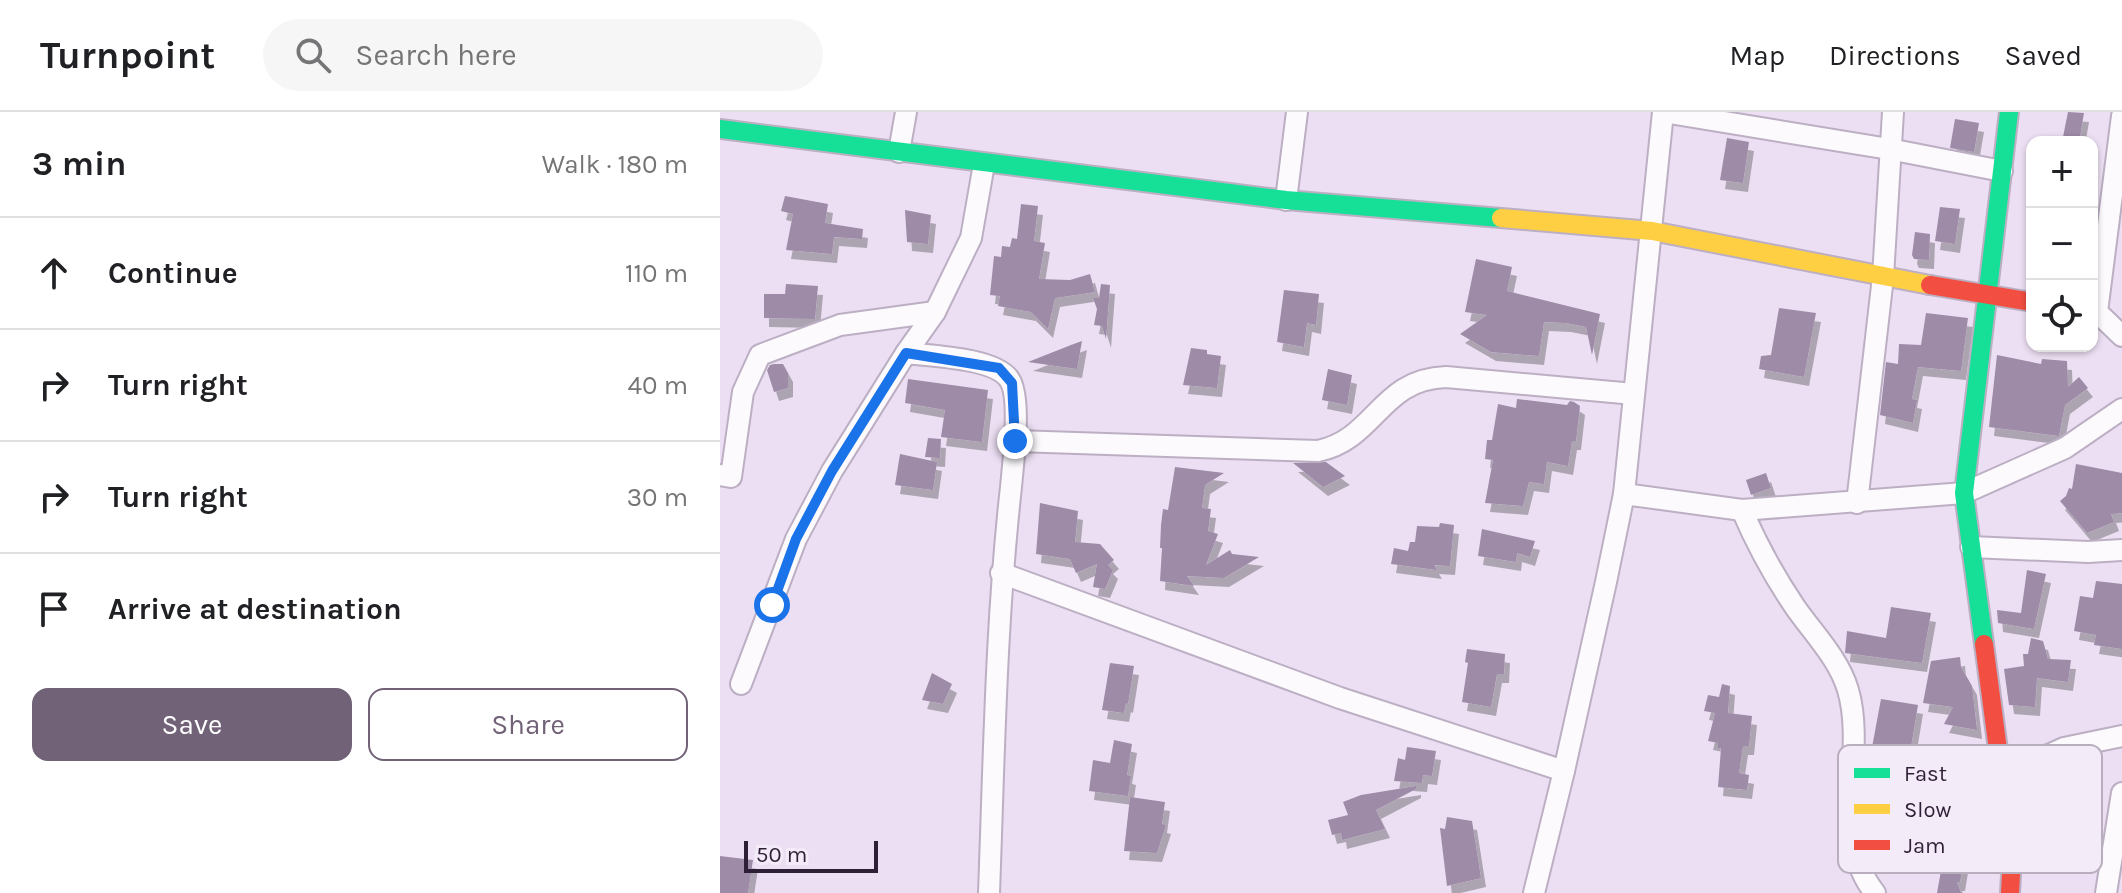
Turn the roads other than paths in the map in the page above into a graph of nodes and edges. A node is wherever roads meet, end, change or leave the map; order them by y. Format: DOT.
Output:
graph roads {
  1 [pos="906,112"];
  2 [pos="1297,112"];
  3 [pos="1663,112"];
  4 [pos="1893,112"];
  5 [pos="2009,112"];
  6 [pos="2122,116"];
  7 [pos="720,129"];
  8 [pos="1889,149"];
  9 [pos="899,152"];
  10 [pos="2119,161"];
  11 [pos="984,164"];
  12 [pos="2002,171"];
  13 [pos="1286,200"];
  14 [pos="1652,231"];
  15 [pos="1883,277"];
  16 [pos="2098,288"];
  17 [pos="1989,295"];
  18 [pos="2026,301"];
  19 [pos="935,312"];
  20 [pos="2098,312"];
  21 [pos="2122,312"];
  22 [pos="2098,315"];
  23 [pos="2122,336"];
  24 [pos="906,353"];
  25 [pos="1634,394"];
  26 [pos="2122,409"];
  27 [pos="1015,441"];
  28 [pos="720,475"];
  29 [pos="1964,493"];
  30 [pos="1624,494"];
  31 [pos="1857,503"];
  32 [pos="1742,510"];
  33 [pos="1971,547"];
  34 [pos="2122,550"];
  35 [pos="1001,573"];
  36 [pos="741,684"];
  37 [pos="2122,736"];
  38 [pos="1852,745"];
  39 [pos="1995,745"];
  40 [pos="2078,745"];
  41 [pos="1564,771"];
  42 [pos="2122,793"];
  43 [pos="1863,873"];
  44 [pos="2011,873"];
  45 [pos="989,893"];
  46 [pos="1534,893"];
  47 [pos="1875,893"];
  48 [pos="2010,893"];
  49 [pos="2106,893"];
  1 -- 9 [label="street"];
  2 -- 13 [label="street"];
  3 -- 8 [label="street"];
  3 -- 14 [label="street"];
  4 -- 8 [label="street"];
  5 -- 12 [label="street"];
  6 -- 10 [label="street"];
  7 -- 9 [label="street"];
  8 -- 12 [label="street"];
  8 -- 15 [label="street"];
  9 -- 11 [label="street"];
  10 -- 16 [label="street"];
  11 -- 13 [label="street"];
  11 -- 19 [label="street"];
  12 -- 17 [label="street"];
  13 -- 14 [label="street"];
  14 -- 15 [label="street"];
  14 -- 25 [label="street"];
  15 -- 17 [label="street"];
  15 -- 31 [label="street"];
  17 -- 18 [label="street"];
  17 -- 29 [label="street"];
  19 -- 24 [label="street"];
  19 -- 28 [label="street"];
  20 -- 21 [label="street"];
  22 -- 23 [label="street"];
  24 -- 27 [label="street"];
  24 -- 36 [label="street"];
  25 -- 27 [label="street"];
  25 -- 30 [label="street"];
  26 -- 29 [label="street"];
  27 -- 35 [label="street"];
  29 -- 31 [label="street"];
  29 -- 33 [label="street"];
  30 -- 32 [label="street"];
  30 -- 41 [label="street"];
  31 -- 32 [label="street"];
  32 -- 38 [label="street"];
  33 -- 34 [label="street"];
  33 -- 39 [label="street"];
  35 -- 41 [label="street"];
  35 -- 45 [label="street"];
  37 -- 40 [label="street"];
  41 -- 46 [label="street"];
  42 -- 49 [label="street"];
  43 -- 47 [label="street"];
  44 -- 48 [label="street"];
}
